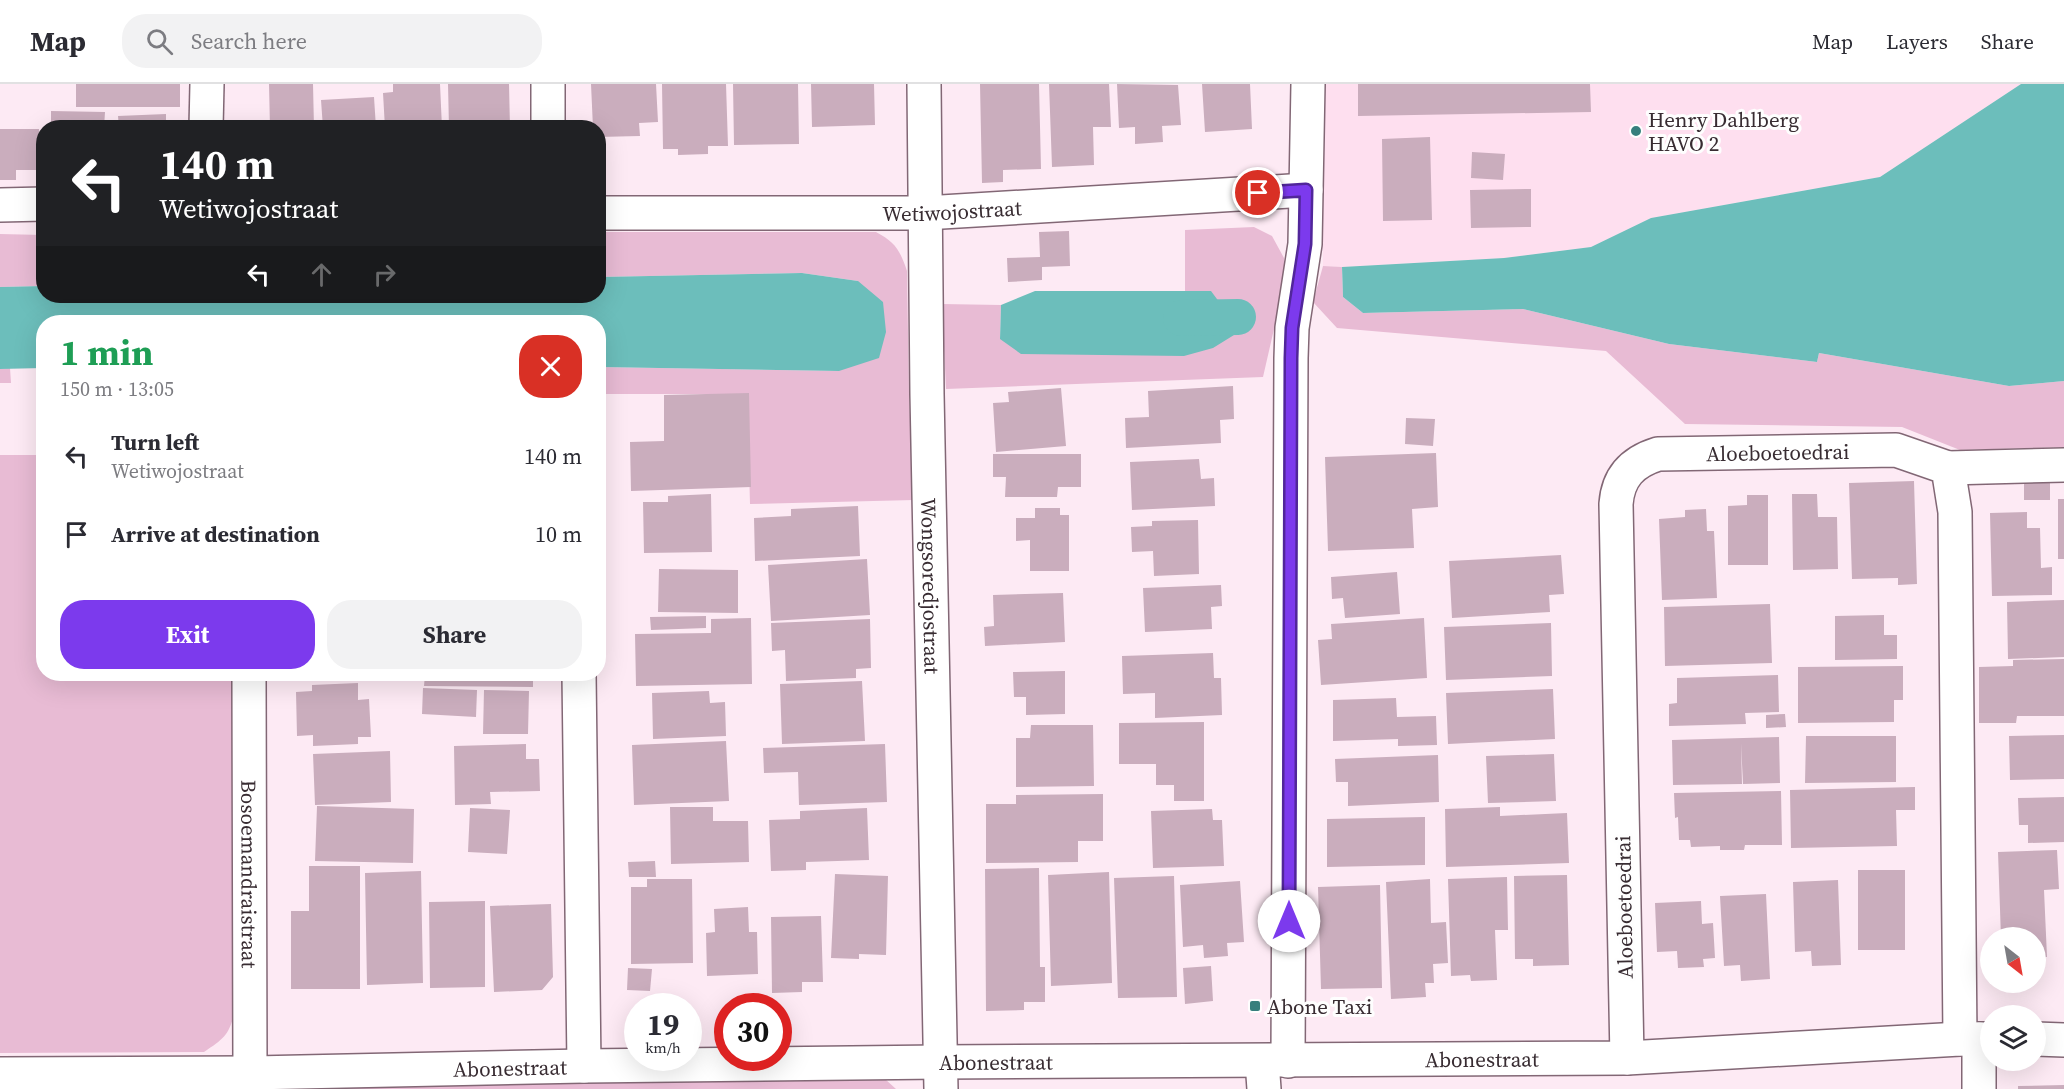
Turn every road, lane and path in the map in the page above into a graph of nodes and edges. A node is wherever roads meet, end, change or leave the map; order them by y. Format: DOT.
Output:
graph roads {
  1 [pos="207,84"];
  2 [pos="548,84"];
  3 [pos="924,84"];
  4 [pos="1308,84"];
  5 [pos="206,120"];
  6 [pos="548,120"];
  7 [pos="1306,190"];
  8 [pos="36,204"];
  9 [pos="0,205"];
  10 [pos="606,213"];
  11 [pos="925,213"];
  12 [pos="2064,465"];
  13 [pos="1948,468"];
  14 [pos="249,681"];
  15 [pos="579,681"];
  16 [pos="1976,1039"];
  17 [pos="2046,1040"];
  18 [pos="2064,1040"];
  19 [pos="1627,1058"];
  20 [pos="584,1066"];
  21 [pos="1271,1070"];
  22 [pos="250,1073"];
  23 [pos="940,1076"];
  24 [pos="3,1079"];
  25 [pos="1979,1089"];
  1 -- 5 [label="street"];
  2 -- 6 [label="street"];
  3 -- 11 [label="street, Wongsoredjostraat"];
  4 -- 7 [label="street"];
  7 -- 11 [label="street, Wetiwojostraat"];
  7 -- 21 [label="street"];
  8 -- 9 [label="street"];
  10 -- 11 [label="street, Wetiwojostraat"];
  11 -- 23 [label="street, Wongsoredjostraat"];
  12 -- 13 [label="street"];
  13 -- 16 [label="street"];
  13 -- 19 [label="street, Aloeboetoedrai"];
  14 -- 22 [label="street, Bosoemandraistraat"];
  15 -- 20 [label="street"];
  16 -- 19 [label="street, Abonestraat"];
  16 -- 25 [label="street"];
  17 -- 18 [label="street"];
  19 -- 21 [label="street, Abonestraat"];
  20 -- 22 [label="street, Abonestraat"];
  20 -- 23 [label="street, Abonestraat"];
  21 -- 23 [label="street, Abonestraat"];
  22 -- 24 [label="street, Abonestraat"];
}
